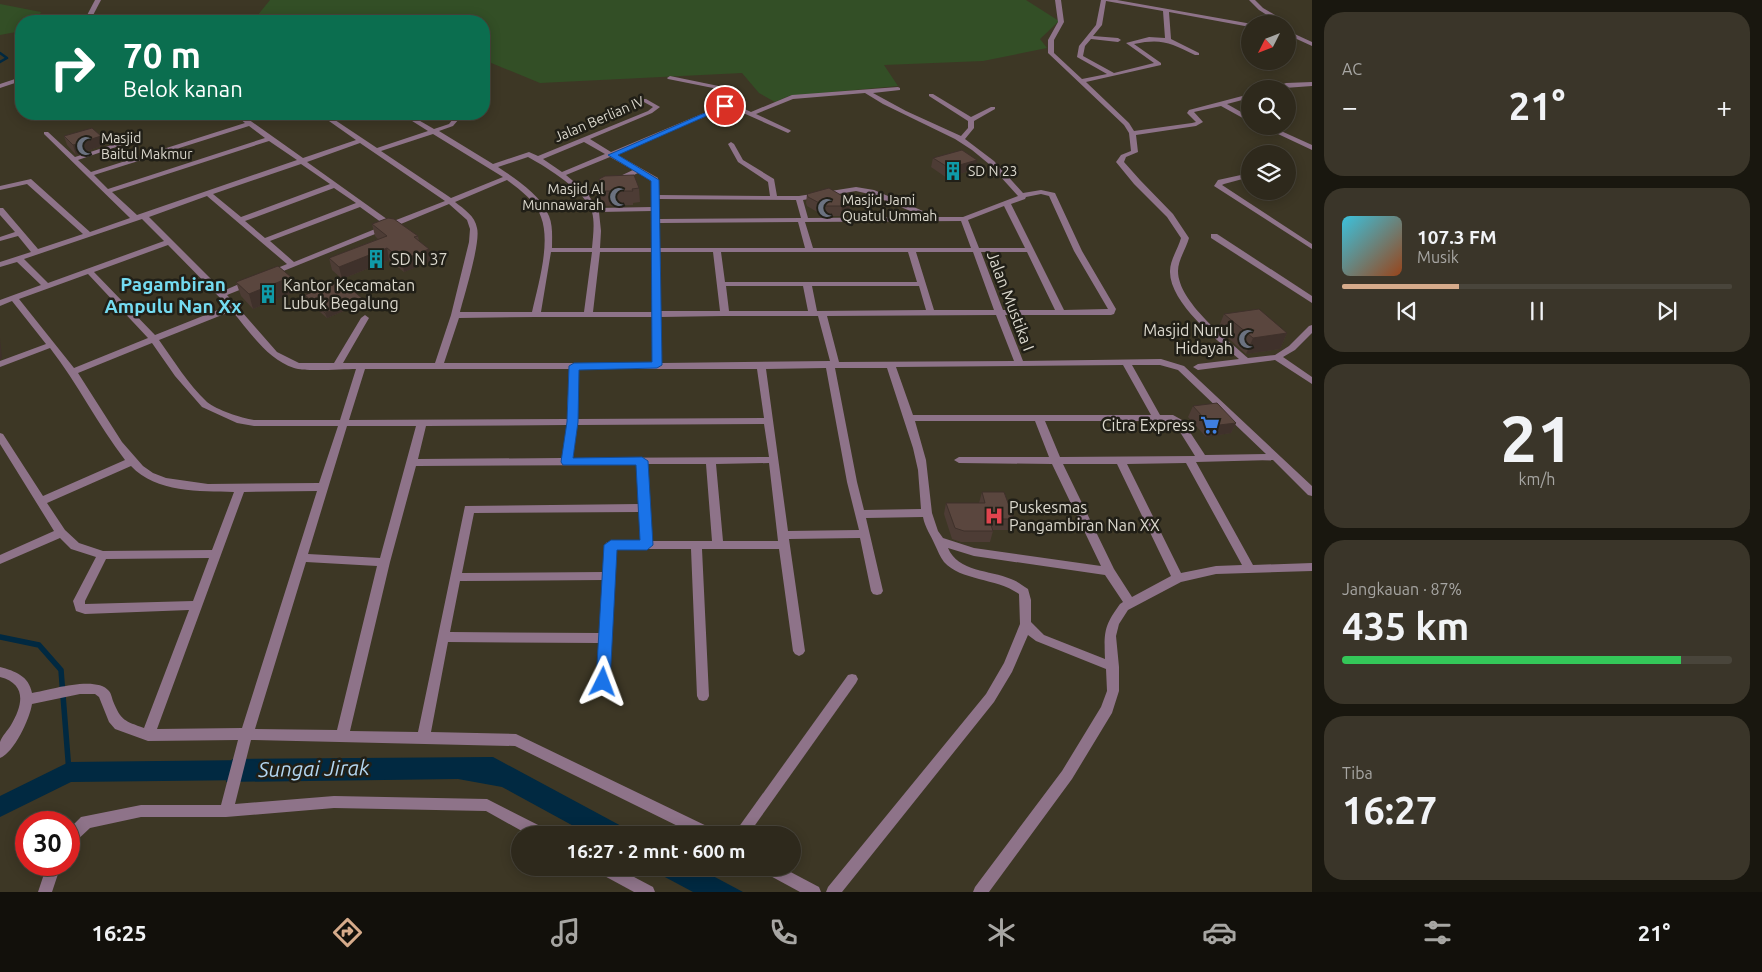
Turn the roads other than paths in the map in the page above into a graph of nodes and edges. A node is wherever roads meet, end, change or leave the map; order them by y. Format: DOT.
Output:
graph roads {
  1 [pos="98,0"];
  2 [pos="1058,0"];
  3 [pos="1106,0"];
  4 [pos="1252,0"];
  5 [pos="1166,11"];
  6 [pos="90,15"];
  7 [pos="1272,15"];
  8 [pos="1241,24"];
  9 [pos="1090,37"];
  10 [pos="1296,37"];
  11 [pos="1118,40"];
  12 [pos="1168,40"];
  13 [pos="1312,44"];
  14 [pos="1197,54"];
  15 [pos="1113,75"];
  16 [pos="670,78"];
  17 [pos="1080,81"];
  18 [pos="15,82"];
  19 [pos="1312,84"];
  20 [pos="1296,85"];
  21 [pos="0,86"];
  22 [pos="898,89"];
  23 [pos="866,91"];
  24 [pos="931,95"];
  25 [pos="1241,99"];
  26 [pos="644,100"];
  27 [pos="1222,104"];
  28 [pos="732,106"];
  29 [pos="993,108"];
  30 [pos="751,114"];
  31 [pos="1241,115"];
  32 [pos="246,120"];
  33 [pos="330,120"];
  34 [pos="414,120"];
  35 [pos="455,120"];
  36 [pos="971,120"];
  37 [pos="250,123"];
  38 [pos="431,130"];
  39 [pos="788,131"];
  40 [pos="46,133"];
  41 [pos="1132,133"];
  42 [pos="1284,135"];
  43 [pos="271,138"];
  44 [pos="584,139"];
  45 [pos="962,139"];
  46 [pos="360,141"];
  47 [pos="123,143"];
  48 [pos="731,144"];
  49 [pos="1312,148"];
  50 [pos="375,150"];
  51 [pos="612,155"];
  52 [pos="538,158"];
  53 [pos="74,159"];
  54 [pos="302,161"];
  55 [pos="491,167"];
  56 [pos="640,170"];
  57 [pos="91,174"];
  58 [pos="561,175"];
  59 [pos="509,177"];
  60 [pos="1241,177"];
  61 [pos="335,185"];
  62 [pos="0,188"];
  63 [pos="108,191"];
  64 [pos="209,194"];
  65 [pos="1022,195"];
  66 [pos="584,196"];
  67 [pos="654,197"];
  68 [pos="774,197"];
  69 [pos="799,198"];
  70 [pos="450,200"];
  71 [pos="361,204"];
  72 [pos="1008,204"];
  73 [pos="655,209"];
  74 [pos="0,210"];
  75 [pos="595,210"];
  76 [pos="141,217"];
  77 [pos="964,219"];
  78 [pos="240,220"];
  79 [pos="803,220"];
  80 [pos="938,220"];
  81 [pos="656,221"];
  82 [pos="393,226"];
  83 [pos="20,233"];
  84 [pos="89,235"];
  85 [pos="1214,236"];
  86 [pos="0,239"];
  87 [pos="264,240"];
  88 [pos="169,242"];
  89 [pos="1312,247"];
  90 [pos="809,249"];
  91 [pos="911,249"];
  92 [pos="546,250"];
  93 [pos="717,250"];
  94 [pos="975,250"];
  95 [pos="1029,250"];
  96 [pos="596,251"];
  97 [pos="656,251"];
  98 [pos="36,252"];
  99 [pos="18,258"];
  100 [pos="0,265"];
  101 [pos="293,266"];
  102 [pos="89,270"];
  103 [pos="266,276"];
  104 [pos="258,280"];
  105 [pos="723,284"];
  106 [pos="808,284"];
  107 [pos="923,284"];
  108 [pos="47,286"];
  109 [pos="222,294"];
  110 [pos="14,298"];
  111 [pos="1312,300"];
  112 [pos="0,303"];
  113 [pos="234,307"];
  114 [pos="931,313"];
  115 [pos="1061,313"];
  116 [pos="725,314"];
  117 [pos="817,314"];
  118 [pos="999,314"];
  119 [pos="455,315"];
  120 [pos="536,315"];
  121 [pos="588,315"];
  122 [pos="656,315"];
  123 [pos="365,318"];
  124 [pos="1312,328"];
  125 [pos="154,339"];
  126 [pos="51,345"];
  127 [pos="1277,357"];
  128 [pos="1246,361"];
  129 [pos="1019,363"];
  130 [pos="1126,363"];
  131 [pos="0,364"];
  132 [pos="833,364"];
  133 [pos="891,364"];
  134 [pos="657,365"];
  135 [pos="438,366"];
  136 [pos="574,366"];
  137 [pos="761,366"];
  138 [pos="338,367"];
  139 [pos="362,367"];
  140 [pos="1190,368"];
  141 [pos="72,372"];
  142 [pos="1312,382"];
  143 [pos="910,418"];
  144 [pos="1039,418"];
  145 [pos="1158,419"];
  146 [pos="769,421"];
  147 [pos="422,422"];
  148 [pos="572,422"];
  149 [pos="342,423"];
  150 [pos="0,436"];
  151 [pos="1274,457"];
  152 [pos="1202,459"];
  153 [pos="711,460"];
  154 [pos="773,460"];
  155 [pos="959,460"];
  156 [pos="1190,460"];
  157 [pos="642,461"];
  158 [pos="1056,461"];
  159 [pos="1120,461"];
  160 [pos="131,462"];
  161 [pos="567,462"];
  162 [pos="412,463"];
  163 [pos="241,487"];
  164 [pos="323,487"];
  165 [pos="1312,492"];
  166 [pos="42,501"];
  167 [pos="644,508"];
  168 [pos="927,513"];
  169 [pos="861,514"];
  170 [pos="61,533"];
  171 [pos="866,534"];
  172 [pos="782,540"];
  173 [pos="939,541"];
  174 [pos="647,545"];
  175 [pos="696,546"];
  176 [pos="718,546"];
  177 [pos="215,554"];
  178 [pos="103,555"];
  179 [pos="301,558"];
  180 [pos="0,560"];
  181 [pos="384,562"];
  182 [pos="1312,567"];
  183 [pos="1249,568"];
  184 [pos="1109,571"];
  185 [pos="610,576"];
  186 [pos="456,577"];
  187 [pos="1178,578"];
  188 [pos="877,591"];
  189 [pos="1130,603"];
  190 [pos="198,605"];
  191 [pos="1025,626"];
  192 [pos="444,637"];
  193 [pos="606,638"];
  194 [pos="799,651"];
  195 [pos="1113,667"];
  196 [pos="0,672"];
  197 [pos="852,679"];
  198 [pos="603,682"];
  199 [pos="703,696"];
  200 [pos="35,697"];
  201 [pos="246,734"];
  202 [pos="148,735"];
  203 [pos="342,737"];
  204 [pos="423,739"];
  205 [pos="0,752"];
  206 [pos="226,811"];
  207 [pos="526,826"];
  208 [pos="692,826"];
  209 [pos="746,826"];
  210 [pos="80,828"];
  211 [pos="50,876"];
  212 [pos="619,876"];
  213 [pos="785,876"];
  214 [pos="45,892"];
  215 [pos="648,892"];
  216 [pos="814,892"];
  217 [pos="833,892"];
  218 [pos="980,892"];
  1 -- 6 [label="street"];
  2 -- 17 [label="street"];
  3 -- 5 [label="street"];
  3 -- 9 [label="street"];
  4 -- 7 [label="street"];
  5 -- 8 [label="street"];
  5 -- 12 [label="street"];
  9 -- 11 [label="street"];
  9 -- 15 [label="street"];
  10 -- 13 [label="street"];
  12 -- 14 [label="street"];
  12 -- 15 [label="street"];
  15 -- 17 [label="street"];
  16 -- 28 [label="street"];
  17 -- 41 [label="street"];
  18 -- 21 [label="street"];
  19 -- 20 [label="street"];
  22 -- 23 [label="street"];
  23 -- 30 [label="street"];
  23 -- 45 [label="street"];
  24 -- 36 [label="street"];
  25 -- 27 [label="street"];
  26 -- 44 [label="street, Jalan Berlian IV"];
  27 -- 31 [label="street"];
  27 -- 41 [label="street"];
  28 -- 30 [label="street"];
  28 -- 51 [label="street"];
  29 -- 36 [label="street"];
  30 -- 39 [label="street"];
  32 -- 37 [label="street"];
  33 -- 46 [label="street"];
  34 -- 38 [label="street"];
  35 -- 38 [label="street"];
  36 -- 45 [label="street"];
  37 -- 43 [label="street"];
  37 -- 57 [label="street"];
  38 -- 50 [label="street"];
  38 -- 55 [label="street"];
  40 -- 53 [label="street"];
  41 -- 128 [label="street"];
  42 -- 49 [label="street"];
  43 -- 54 [label="street"];
  43 -- 63 [label="street"];
  44 -- 51 [label="street"];
  44 -- 52 [label="street, Jalan Berlian IV"];
  45 -- 65 [label="street"];
  46 -- 50 [label="street"];
  46 -- 54 [label="street"];
  47 -- 53 [label="street"];
  48 -- 68 [label="street"];
  50 -- 70 [label="street"];
  51 -- 56 [label="street"];
  51 -- 58 [label="street"];
  52 -- 55 [label="street"];
  52 -- 58 [label="street"];
  53 -- 57 [label="street"];
  54 -- 61 [label="street"];
  54 -- 64 [label="street"];
  55 -- 59 [label="street"];
  56 -- 66 [label="street"];
  56 -- 67 [label="street"];
  57 -- 63 [label="street"];
  58 -- 66 [label="street"];
  59 -- 70 [label="street"];
  59 -- 92 [label="street"];
  60 -- 89 [label="street"];
  61 -- 71 [label="street"];
  61 -- 78 [label="street"];
  62 -- 84 [label="street"];
  63 -- 76 [label="street"];
  64 -- 76 [label="street"];
  64 -- 78 [label="street"];
  65 -- 72 [label="street"];
  65 -- 115 [label="street"];
  66 -- 75 [label="street"];
  67 -- 68 [label="street"];
  67 -- 73 [label="street"];
  68 -- 69 [label="street"];
  69 -- 79 [label="street"];
  69 -- 80 [label="street"];
  70 -- 82 [label="street"];
  70 -- 119 [label="street"];
  71 -- 82 [label="street"];
  71 -- 87 [label="street"];
  72 -- 77 [label="street"];
  72 -- 95 [label="street"];
  73 -- 75 [label="street"];
  73 -- 81 [label="street"];
  74 -- 83 [label="street"];
  75 -- 96 [label="street"];
  76 -- 84 [label="street"];
  76 -- 88 [label="street"];
  77 -- 80 [label="street"];
  77 -- 94 [label="street, Jalan Mustika I"];
  78 -- 87 [label="street"];
  79 -- 80 [label="street"];
  79 -- 81 [label="street"];
  79 -- 90 [label="street"];
  81 -- 97 [label="street"];
  82 -- 101 [label="street"];
  83 -- 86 [label="street"];
  83 -- 98 [label="street"];
  84 -- 98 [label="street"];
  85 -- 111 [label="street"];
  87 -- 101 [label="street"];
  88 -- 102 [label="street"];
  88 -- 109 [label="street"];
  90 -- 91 [label="street"];
  90 -- 93 [label="street"];
  91 -- 94 [label="street"];
  91 -- 107 [label="street"];
  92 -- 96 [label="street"];
  92 -- 120 [label="street"];
  93 -- 97 [label="street"];
  93 -- 105 [label="street"];
  94 -- 95 [label="street"];
  94 -- 118 [label="street, Jalan Mustika I"];
  95 -- 115 [label="street"];
  96 -- 97 [label="street"];
  96 -- 121 [label="street"];
  97 -- 122 [label="street"];
  98 -- 99 [label="street"];
  99 -- 100 [label="street"];
  99 -- 108 [label="street"];
  101 -- 103 [label="street"];
  102 -- 108 [label="street"];
  102 -- 125 [label="street"];
  104 -- 109 [label="street"];
  105 -- 106 [label="street"];
  105 -- 116 [label="street"];
  106 -- 107 [label="street"];
  106 -- 117 [label="street"];
  107 -- 114 [label="street"];
  108 -- 110 [label="street"];
  109 -- 113 [label="street"];
  110 -- 112 [label="street"];
  110 -- 126 [label="street"];
  113 -- 125 [label="street"];
  113 -- 138 [label="street"];
  114 -- 117 [label="street"];
  114 -- 118 [label="street"];
  115 -- 118 [label="street"];
  116 -- 117 [label="street"];
  116 -- 122 [label="street"];
  117 -- 132 [label="street"];
  118 -- 129 [label="street, Jalan Mustika I"];
  119 -- 120 [label="street"];
  119 -- 135 [label="street"];
  120 -- 121 [label="street"];
  121 -- 122 [label="street"];
  122 -- 134 [label="street"];
  123 -- 138 [label="street"];
  124 -- 127 [label="street"];
  125 -- 141 [label="street"];
  125 -- 149 [label="street"];
  126 -- 131 [label="street"];
  126 -- 141 [label="street"];
  127 -- 128 [label="street"];
  127 -- 142 [label="street"];
  128 -- 140 [label="street"];
  129 -- 130 [label="street"];
  129 -- 133 [label="street"];
  130 -- 140 [label="street"];
  130 -- 145 [label="street"];
  132 -- 133 [label="street"];
  132 -- 137 [label="street"];
  132 -- 169 [label="street"];
  133 -- 143 [label="street"];
  134 -- 136 [label="street"];
  134 -- 137 [label="street"];
  135 -- 136 [label="street"];
  135 -- 139 [label="street"];
  136 -- 148 [label="street"];
  137 -- 146 [label="street"];
  138 -- 139 [label="street"];
  139 -- 149 [label="street"];
  140 -- 151 [label="street"];
  141 -- 160 [label="street"];
  143 -- 144 [label="street"];
  143 -- 168 [label="street"];
  144 -- 145 [label="street"];
  144 -- 158 [label="street"];
  145 -- 152 [label="street"];
  146 -- 148 [label="street"];
  146 -- 154 [label="street"];
  147 -- 148 [label="street"];
  147 -- 149 [label="street"];
  147 -- 162 [label="street"];
  148 -- 161 [label="street"];
  149 -- 164 [label="street"];
  150 -- 166 [label="street"];
  151 -- 152 [label="street"];
  151 -- 165 [label="street"];
  152 -- 156 [label="street"];
  153 -- 154 [label="street"];
  153 -- 157 [label="street"];
  153 -- 176 [label="street"];
  154 -- 172 [label="street"];
  155 -- 158 [label="street"];
  156 -- 159 [label="street"];
  156 -- 183 [label="street"];
  157 -- 161 [label="street"];
  157 -- 167 [label="street"];
  158 -- 159 [label="street"];
  158 -- 184 [label="street"];
  159 -- 187 [label="street"];
  160 -- 163 [label="street"];
  160 -- 166 [label="street"];
  161 -- 162 [label="street"];
  162 -- 181 [label="street"];
  163 -- 164 [label="street"];
  163 -- 177 [label="street"];
  164 -- 179 [label="street"];
  166 -- 170 [label="street"];
  167 -- 174 [label="street"];
  167 -- 186 [label="street"];
  168 -- 169 [label="street"];
  168 -- 173 [label="street"];
  169 -- 171 [label="street"];
  170 -- 178 [label="street"];
  170 -- 180 [label="street"];
  171 -- 172 [label="street"];
  171 -- 188 [label="street"];
  172 -- 176 [label="street"];
  172 -- 194 [label="street"];
  173 -- 184 [label="street"];
  173 -- 191 [label="street"];
  174 -- 175 [label="street"];
  174 -- 185 [label="street"];
  175 -- 176 [label="street"];
  175 -- 199 [label="street"];
  177 -- 178 [label="street"];
  177 -- 190 [label="street"];
  178 -- 190 [label="street"];
  179 -- 181 [label="street"];
  179 -- 201 [label="street"];
  181 -- 203 [label="street"];
  182 -- 183 [label="street"];
  183 -- 187 [label="street"];
  184 -- 189 [label="street"];
  185 -- 186 [label="street"];
  185 -- 193 [label="street"];
  186 -- 192 [label="street"];
  187 -- 189 [label="street"];
  189 -- 195 [label="street"];
  190 -- 202 [label="street"];
  191 -- 195 [label="street"];
  191 -- 217 [label="street"];
  192 -- 193 [label="street"];
  192 -- 204 [label="street"];
  193 -- 198 [label="street"];
  195 -- 218 [label="street"];
  196 -- 200 [label="street"];
  197 -- 209 [label="street"];
  200 -- 202 [label="street"];
  200 -- 205 [label="street"];
  201 -- 202 [label="street"];
  201 -- 203 [label="street"];
  201 -- 206 [label="street"];
  203 -- 204 [label="street"];
  204 -- 208 [label="street"];
  206 -- 207 [label="street"];
  206 -- 210 [label="street"];
  211 -- 214 [label="street"];
  212 -- 215 [label="street"];
  213 -- 216 [label="street"];
}
